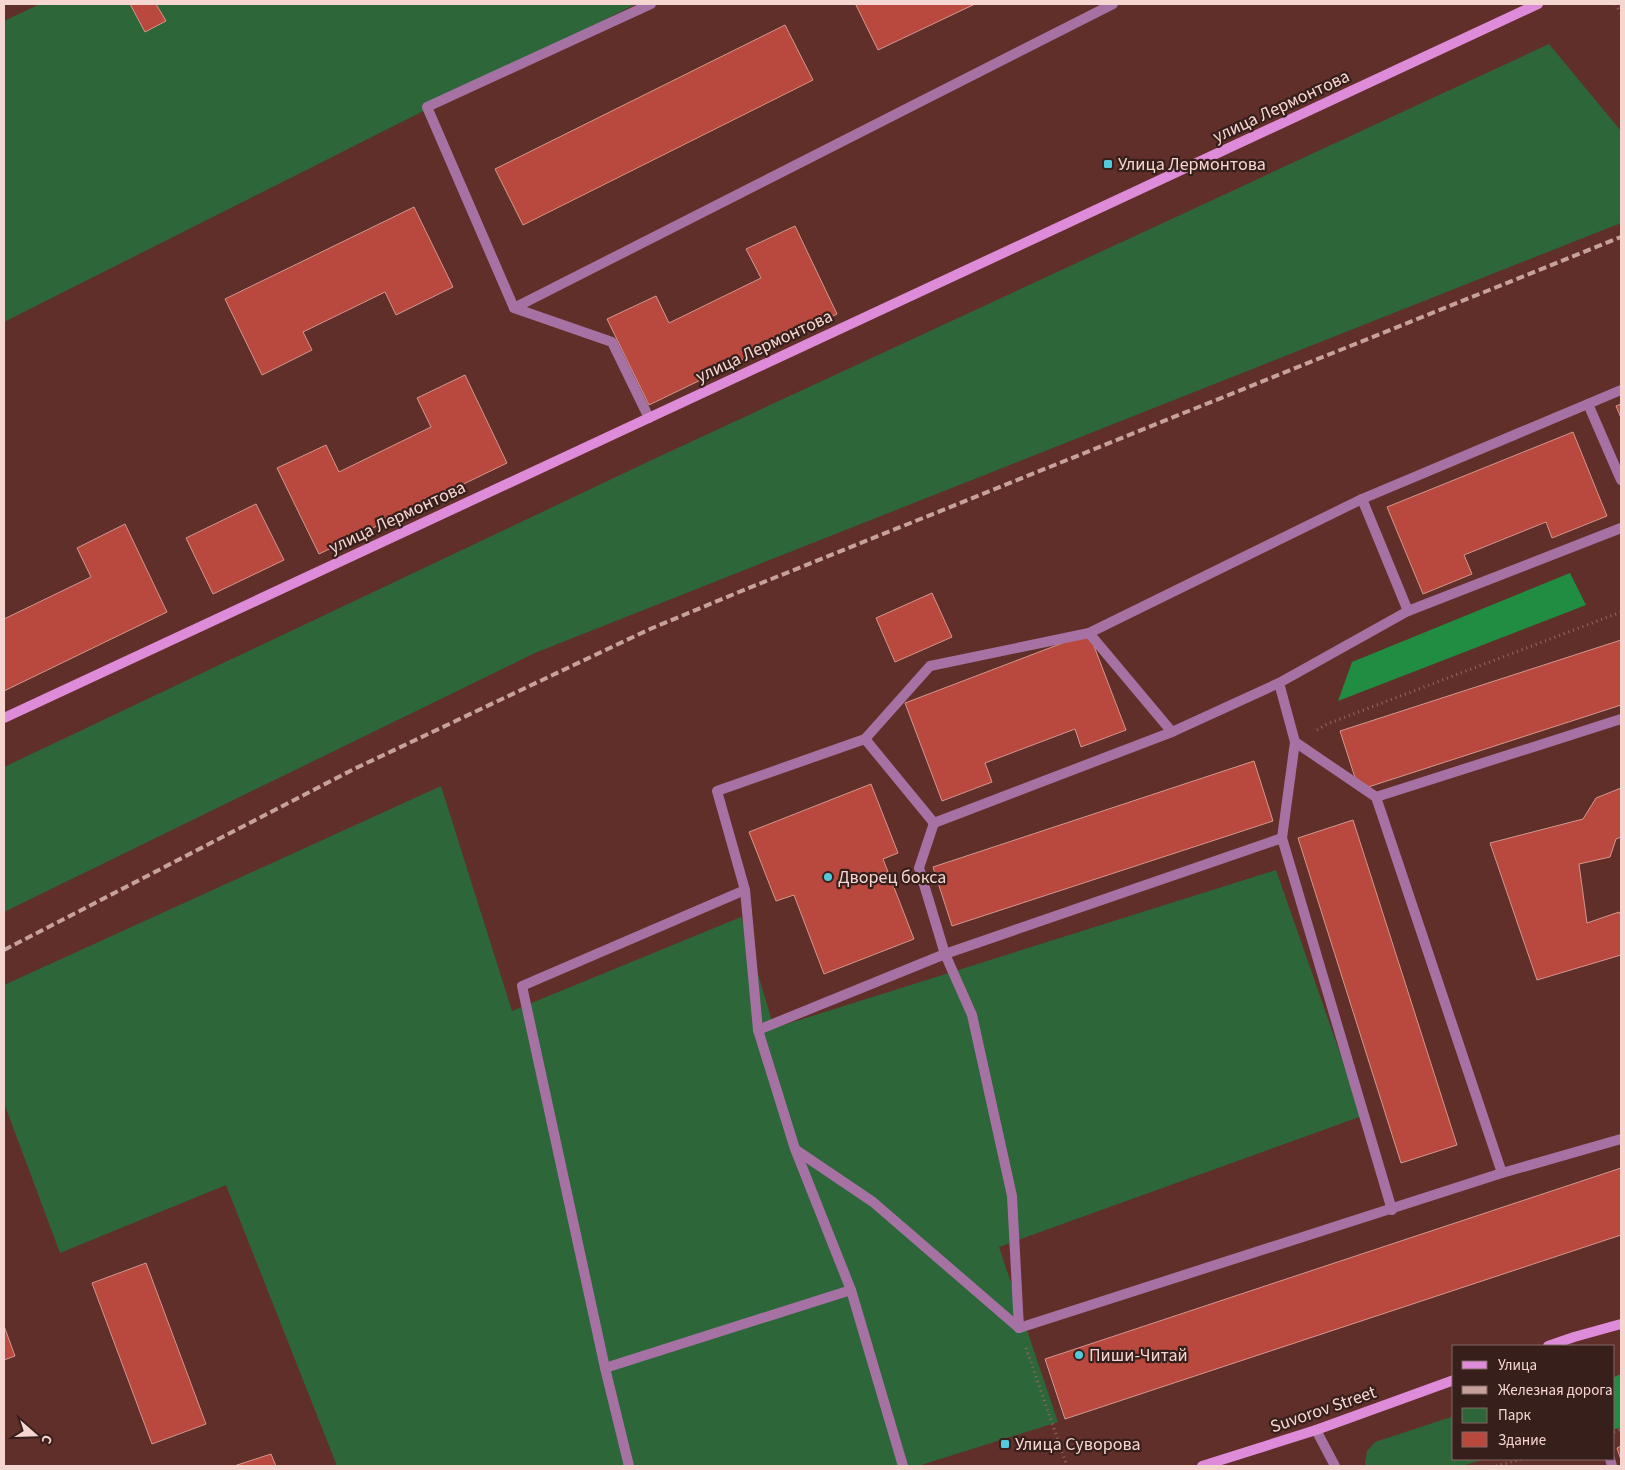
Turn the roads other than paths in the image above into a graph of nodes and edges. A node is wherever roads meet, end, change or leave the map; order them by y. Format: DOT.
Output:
graph roads {
  1 [pos="651,4"];
  2 [pos="1113,4"];
  3 [pos="1538,4"];
  4 [pos="514,308"];
  5 [pos="1621,390"];
  6 [pos="1588,404"];
  7 [pos="649,418"];
  8 [pos="1621,480"];
  9 [pos="1362,499"];
  10 [pos="1621,528"];
  11 [pos="1408,612"];
  12 [pos="1089,633"];
  13 [pos="1279,683"];
  14 [pos="4,718"];
  15 [pos="1621,720"];
  16 [pos="1172,732"];
  17 [pos="865,739"];
  18 [pos="1295,742"];
  19 [pos="1376,797"];
  20 [pos="934,823"];
  21 [pos="1282,838"];
  22 [pos="745,890"];
  23 [pos="945,954"];
  24 [pos="758,1030"];
  25 [pos="1621,1138"];
  26 [pos="795,1149"];
  27 [pos="1502,1173"];
  28 [pos="1392,1210"];
  29 [pos="851,1290"];
  30 [pos="1621,1324"];
  31 [pos="1019,1328"];
  32 [pos="1575,1342"];
  33 [pos="1555,1345"];
  34 [pos="605,1368"];
  35 [pos="1452,1381"];
  36 [pos="1316,1430"];
  37 [pos="629,1466"];
  38 [pos="902,1466"];
  39 [pos="1202,1466"];
  40 [pos="1335,1466"];
  1 -- 4 [label="lane"];
  2 -- 4 [label="lane"];
  3 -- 7 [label="main road, улица Лермонтова"];
  4 -- 7 [label="lane"];
  5 -- 6 [label="lane"];
  6 -- 8 [label="lane"];
  6 -- 9 [label="lane"];
  7 -- 14 [label="main road, улица Лермонтова"];
  9 -- 11 [label="lane"];
  9 -- 12 [label="lane"];
  10 -- 11 [label="lane"];
  11 -- 13 [label="lane"];
  12 -- 16 [label="lane"];
  12 -- 17 [label="lane"];
  13 -- 16 [label="lane"];
  13 -- 18 [label="lane"];
  15 -- 19 [label="lane"];
  16 -- 20 [label="lane"];
  17 -- 20 [label="lane"];
  17 -- 22 [label="lane"];
  18 -- 19 [label="lane"];
  18 -- 21 [label="lane"];
  19 -- 27 [label="lane"];
  20 -- 23 [label="lane"];
  21 -- 23 [label="lane"];
  21 -- 28 [label="lane"];
  22 -- 24 [label="lane"];
  22 -- 34 [label="lane"];
  23 -- 24 [label="lane"];
  23 -- 31 [label="lane"];
  24 -- 26 [label="lane"];
  25 -- 27 [label="lane"];
  26 -- 29 [label="lane"];
  26 -- 31 [label="lane"];
  27 -- 28 [label="lane"];
  28 -- 31 [label="lane"];
  29 -- 34 [label="lane"];
  29 -- 38 [label="lane"];
  30 -- 32 [label="main road"];
  32 -- 33 [label="main road"];
  34 -- 37 [label="lane"];
  35 -- 36 [label="main road, Suvorov Street"];
  36 -- 39 [label="main road, Suvorov Street"];
  36 -- 40 [label="lane"];
}
